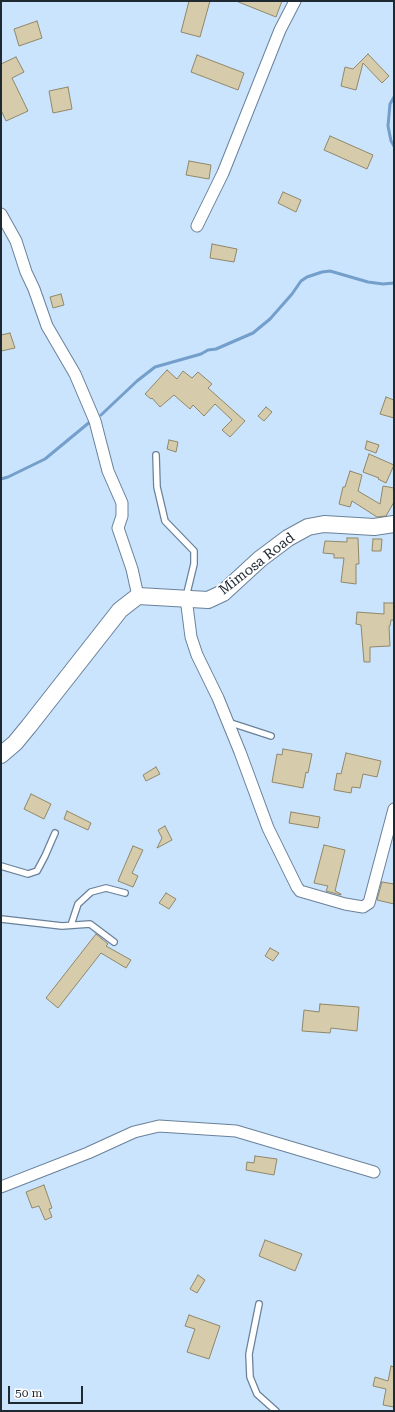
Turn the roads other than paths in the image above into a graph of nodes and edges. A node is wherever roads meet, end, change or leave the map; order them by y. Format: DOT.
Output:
graph roads {
  1 [pos="295,1"];
  2 [pos="1,214"];
  3 [pos="197,226"];
  4 [pos="156,455"];
  5 [pos="394,524"];
  6 [pos="138,596"];
  7 [pos="186,598"];
  8 [pos="227,722"];
  9 [pos="271,736"];
  10 [pos="1,755"];
  11 [pos="394,809"];
  12 [pos="55,833"];
  13 [pos="1,866"];
  14 [pos="125,893"];
  15 [pos="1,919"];
  16 [pos="71,925"];
  17 [pos="114,942"];
  18 [pos="374,1172"];
  19 [pos="1,1187"];
  20 [pos="259,1304"];
  21 [pos="276,1411"];
  1 -- 3 [label="street"];
  2 -- 6 [label="street"];
  4 -- 7 [label="lane"];
  5 -- 7 [label="street, Mimosa Road"];
  6 -- 7 [label="street, Mimosa Road"];
  6 -- 10 [label="street"];
  7 -- 8 [label="street"];
  8 -- 9 [label="lane"];
  8 -- 11 [label="street"];
  12 -- 13 [label="lane"];
  14 -- 16 [label="lane"];
  15 -- 16 [label="lane"];
  16 -- 17 [label="lane"];
  18 -- 19 [label="street"];
  20 -- 21 [label="lane"];
}
